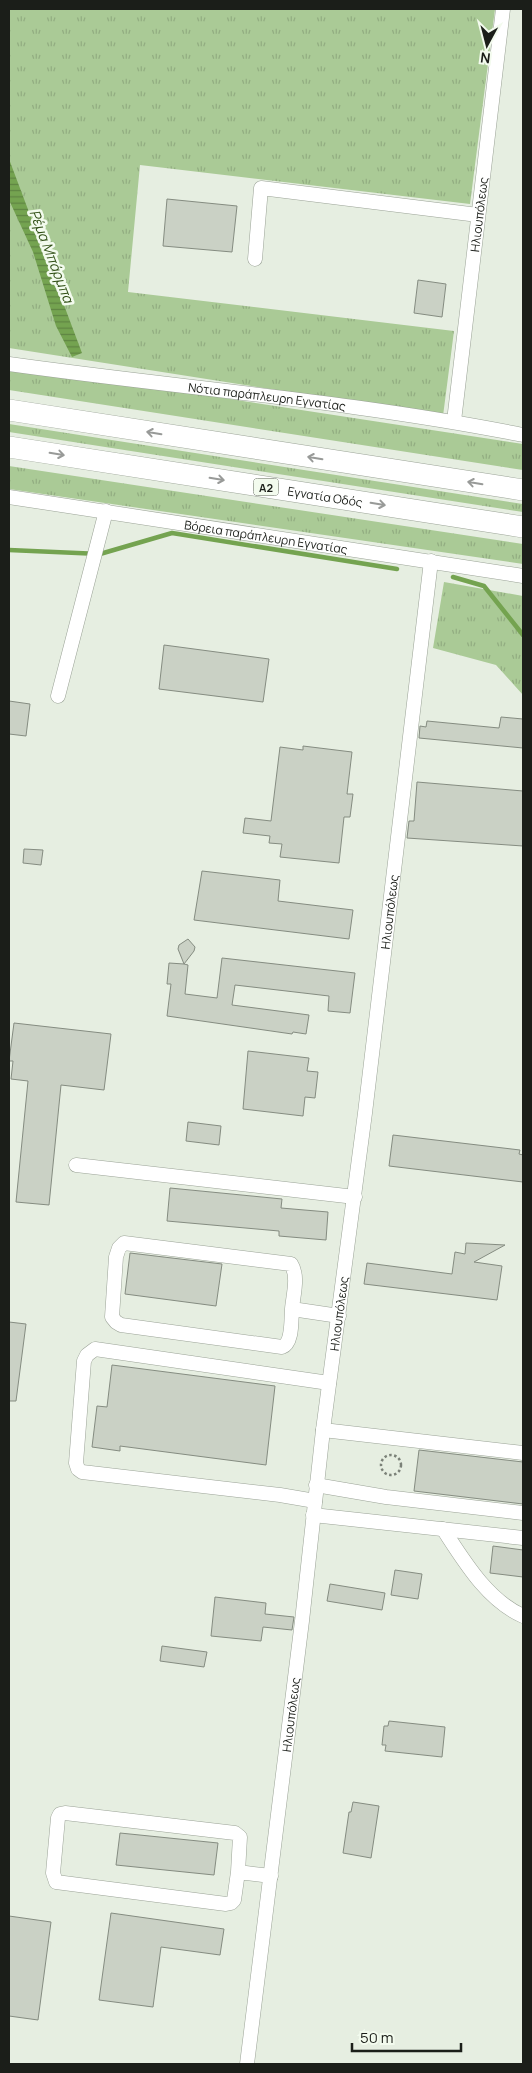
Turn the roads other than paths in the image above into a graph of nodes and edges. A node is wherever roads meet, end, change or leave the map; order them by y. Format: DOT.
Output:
graph roads {
  1 [pos="504,9"];
  2 [pos="478,215"];
  3 [pos="255,259"];
  4 [pos="9,364"];
  5 [pos="9,410"];
  6 [pos="454,421"];
  7 [pos="523,435"];
  8 [pos="9,447"];
  9 [pos="523,490"];
  10 [pos="9,497"];
  11 [pos="106,511"];
  12 [pos="523,527"];
  13 [pos="431,561"];
  14 [pos="523,576"];
  15 [pos="58,696"];
  16 [pos="76,1166"];
  17 [pos="355,1197"];
  18 [pos="292,1309"];
  19 [pos="338,1316"];
  20 [pos="329,1384"];
  21 [pos="323,1430"];
  22 [pos="523,1453"];
  23 [pos="316,1485"];
  24 [pos="315,1501"];
  25 [pos="523,1513"];
  26 [pos="313,1515"];
  27 [pos="443,1529"];
  28 [pos="523,1538"];
  29 [pos="523,1616"];
  30 [pos="238,1872"];
  31 [pos="271,1876"];
  32 [pos="247,2064"];
  1 -- 2 [label="street, Ηλιουπόλεως"];
  2 -- 3 [label="street"];
  2 -- 6 [label="street, Ηλιουπόλεως"];
  4 -- 6 [label="street, Νότια παράπλευρη Εγνατίας"];
  9 -- 5 [label="highway, one-way"];
  6 -- 7 [label="street, Νότια παράπλευρη Εγνατίας"];
  8 -- 12 [label="highway, Εγνατία Οδός / Α2, one-way"];
  10 -- 11 [label="street, Βόρεια παράπλευρη Εγνατίας"];
  11 -- 13 [label="street, Βόρεια παράπλευρη Εγνατίας"];
  11 -- 15 [label="street"];
  13 -- 14 [label="street, Βόρεια παράπλευρη Εγνατίας"];
  13 -- 17 [label="street, Ηλιουπόλεως"];
  16 -- 17 [label="street"];
  17 -- 19 [label="street, Ηλιουπόλεως"];
  18 -- 18 [label="street"];
  18 -- 19 [label="street"];
  19 -- 20 [label="street, Ηλιουπόλεως"];
  20 -- 21 [label="street, Ηλιουπόλεως"];
  20 -- 24 [label="street"];
  21 -- 22 [label="street"];
  21 -- 23 [label="street, Ηλιουπόλεως"];
  23 -- 24 [label="street, Ηλιουπόλεως"];
  23 -- 25 [label="street"];
  24 -- 26 [label="street, Ηλιουπόλεως"];
  26 -- 27 [label="street"];
  26 -- 31 [label="street, Ηλιουπόλεως"];
  27 -- 28 [label="street"];
  27 -- 29 [label="street"];
  30 -- 30 [label="street"];
  30 -- 31 [label="street"];
  31 -- 32 [label="street, Ηλιουπόλεως"];
}
